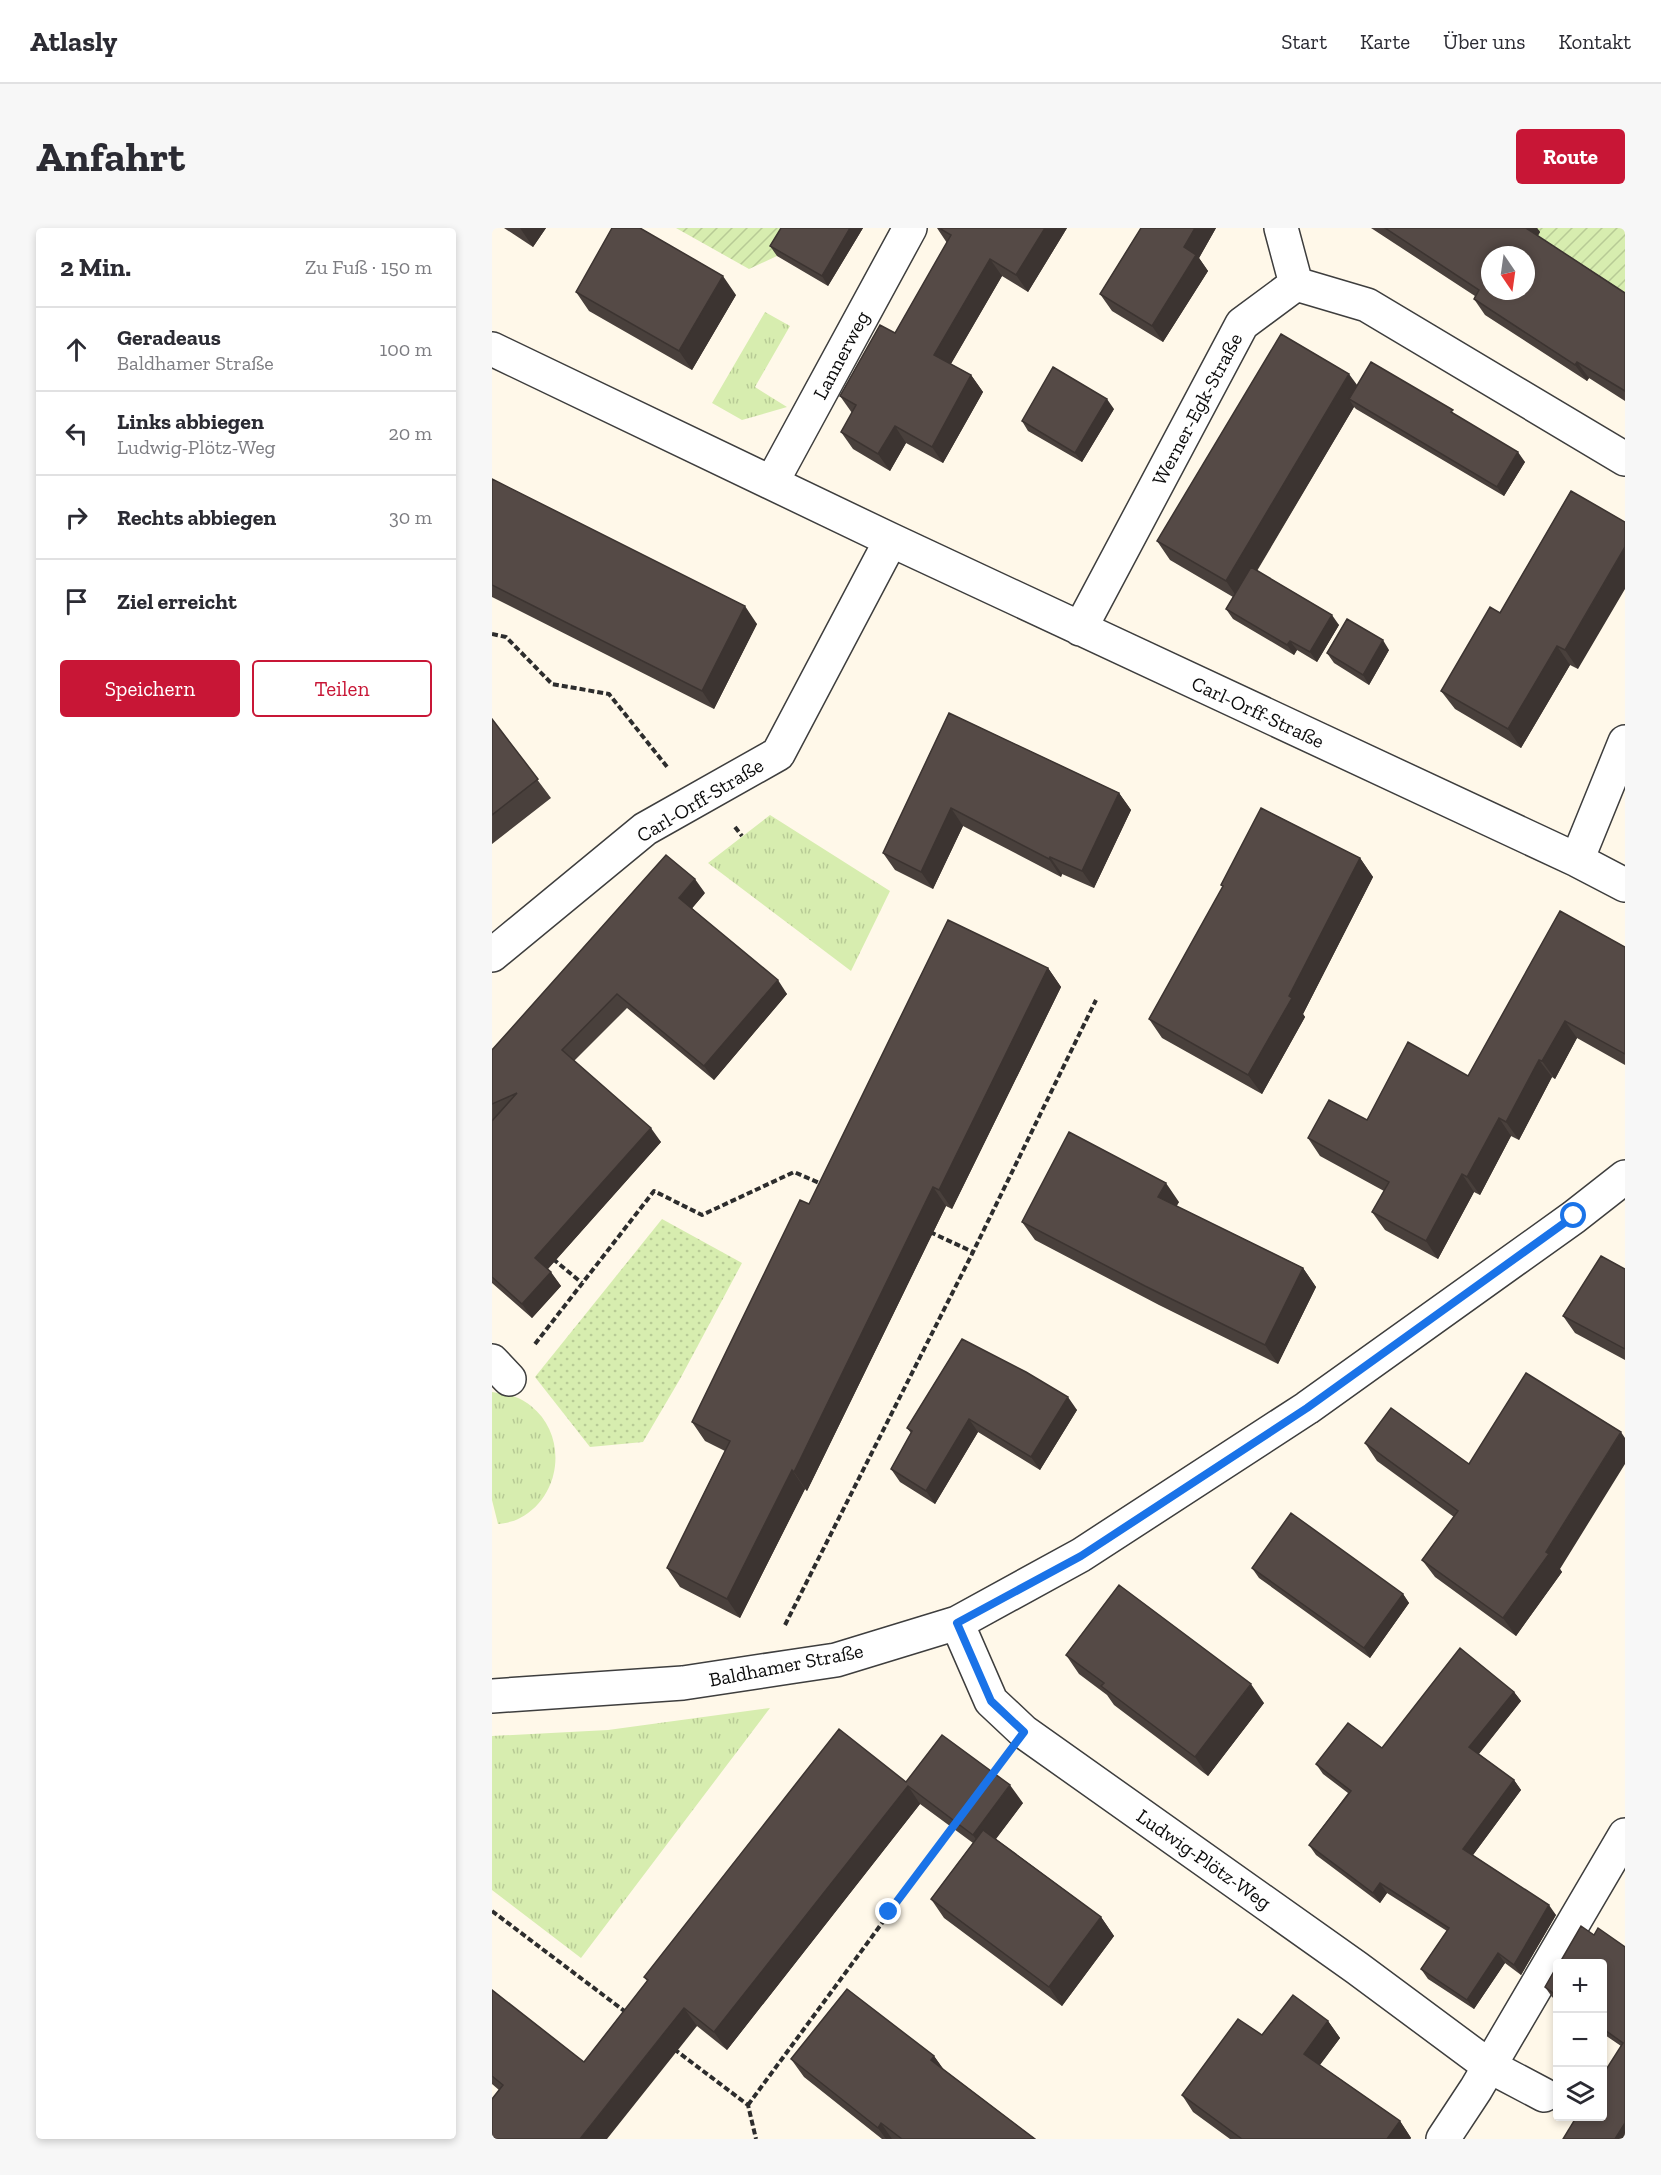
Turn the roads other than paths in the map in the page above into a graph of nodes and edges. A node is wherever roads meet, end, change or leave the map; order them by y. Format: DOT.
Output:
graph roads {
  1 [pos="910,228"];
  2 [pos="1281,228"];
  3 [pos="1296,284"];
  4 [pos="492,349"];
  5 [pos="1625,459"];
  6 [pos="772,482"];
  7 [pos="891,540"];
  8 [pos="1080,629"];
  9 [pos="1625,742"];
  10 [pos="1577,860"];
  11 [pos="1625,885"];
  12 [pos="492,956"];
  13 [pos="1625,1177"];
  14 [pos="957,1623"];
  15 [pos="492,1696"];
  16 [pos="1625,1835"];
  17 [pos="1489,2066"];
  18 [pos="1544,2095"];
  19 [pos="1443,2139"];
  1 -- 6 [label="street, Lannerweg"];
  2 -- 3 [label="street"];
  3 -- 5 [label="street"];
  3 -- 8 [label="street, Werner-Egk-Straße"];
  4 -- 6 [label="street, Carl-Orff-Straße"];
  6 -- 7 [label="street, Carl-Orff-Straße"];
  7 -- 8 [label="street, Carl-Orff-Straße"];
  7 -- 12 [label="street, Carl-Orff-Straße"];
  8 -- 10 [label="street, Carl-Orff-Straße"];
  9 -- 10 [label="street"];
  10 -- 11 [label="street, Carl-Orff-Straße"];
  13 -- 14 [label="street, Baldhamer Straße"];
  14 -- 15 [label="street, Baldhamer Straße"];
  14 -- 17 [label="street, Ludwig-Plötz-Weg"];
  16 -- 17 [label="street"];
  17 -- 18 [label="street, Ludwig-Plötz-Weg"];
  17 -- 19 [label="street"];
}
